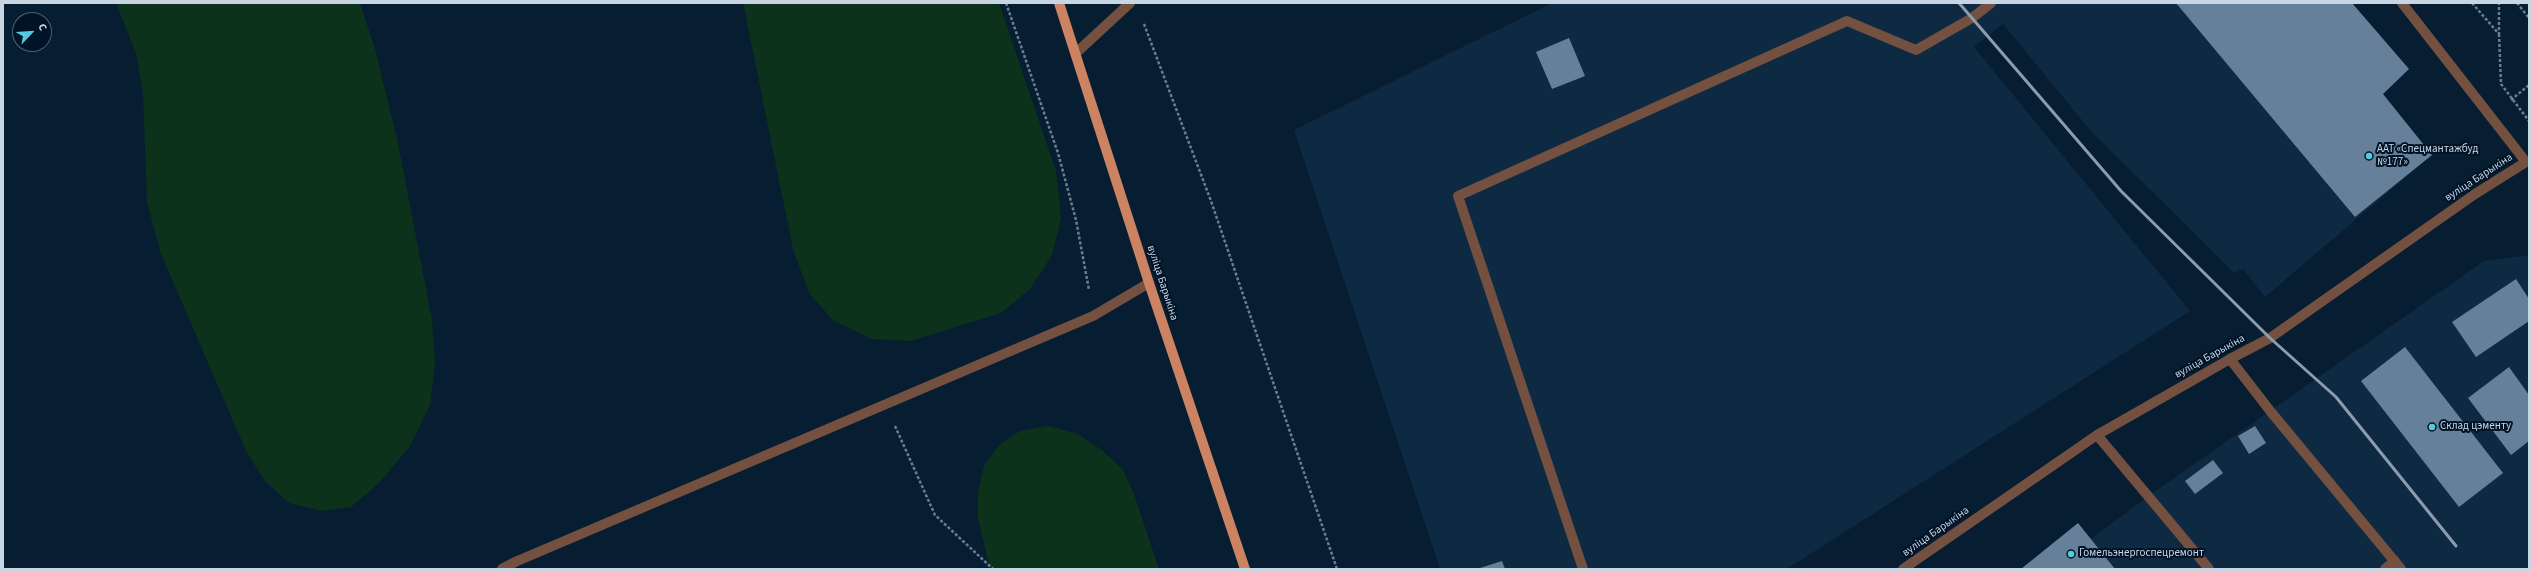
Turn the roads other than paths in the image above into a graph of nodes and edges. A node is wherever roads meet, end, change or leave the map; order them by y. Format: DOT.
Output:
graph roads {
  1 [pos="1059,3"];
  2 [pos="1130,3"];
  3 [pos="1991,3"];
  4 [pos="2402,3"];
  5 [pos="1076,53"];
  6 [pos="1149,283"];
  7 [pos="2230,359"];
  8 [pos="2097,435"];
  9 [pos="2398,565"];
  10 [pos="502,569"];
  11 [pos="1246,569"];
  12 [pos="1583,569"];
  13 [pos="1903,569"];
  14 [pos="2209,569"];
  15 [pos="2385,569"];
  1 -- 5 [label="main road, вуліца Барыкіна"];
  2 -- 5 [label="lane"];
  3 -- 12 [label="lane"];
  4 -- 7 [label="lane, вуліца Барыкіна"];
  5 -- 6 [label="main road, вуліца Барыкіна"];
  6 -- 10 [label="lane"];
  6 -- 11 [label="main road, вуліца Барыкіна"];
  7 -- 8 [label="lane, вуліца Барыкіна"];
  7 -- 9 [label="lane"];
  8 -- 13 [label="lane, вуліца Барыкіна"];
  8 -- 14 [label="lane"];
  9 -- 15 [label="lane"];
}
